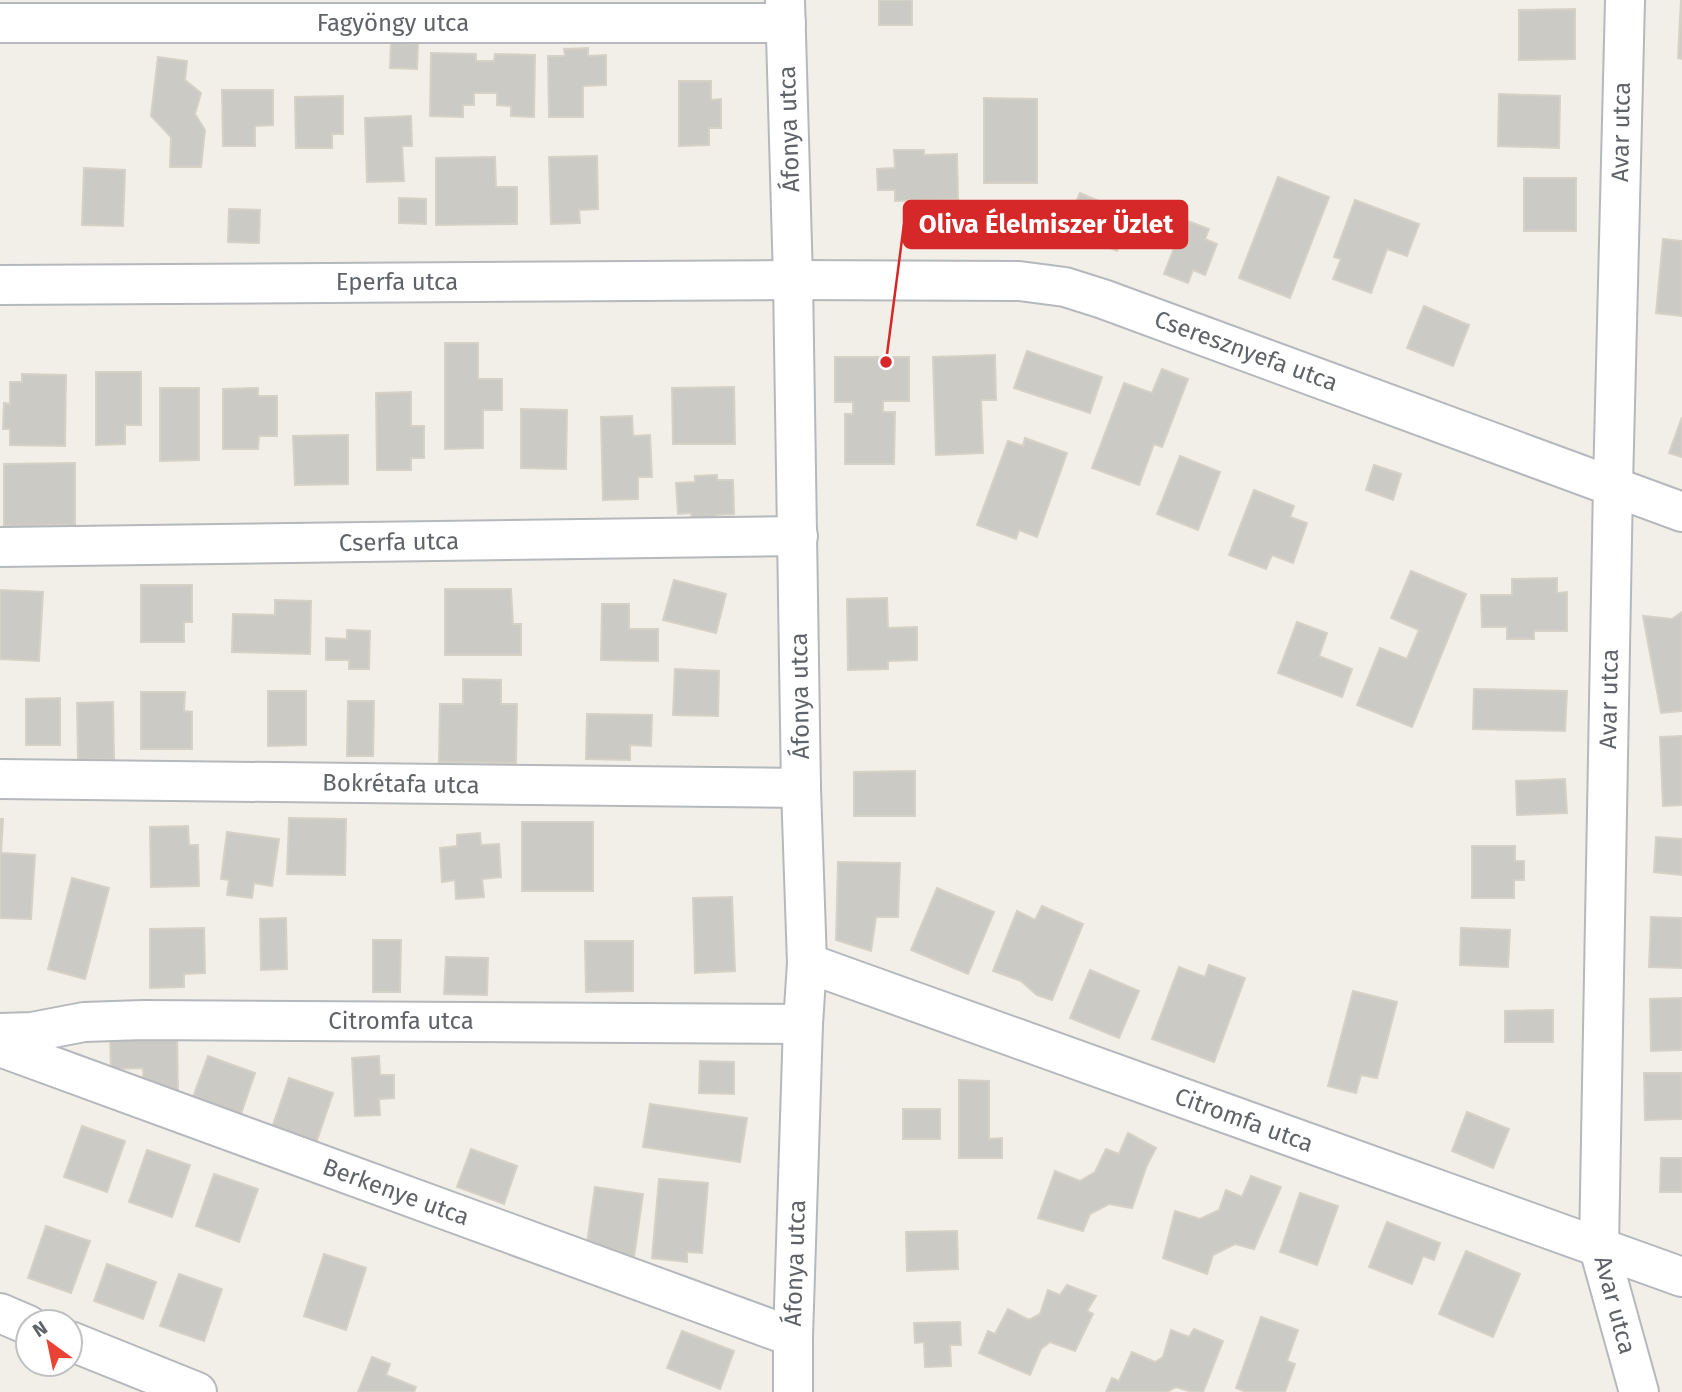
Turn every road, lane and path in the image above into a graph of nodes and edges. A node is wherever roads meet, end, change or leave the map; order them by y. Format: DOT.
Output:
graph roads {
  1 [pos="1625,0"];
  2 [pos="785,11"];
  3 [pos="0,23"];
  4 [pos="793,280"];
  5 [pos="0,285"];
  6 [pos="1613,485"];
  7 [pos="1682,512"];
  8 [pos="798,536"];
  9 [pos="0,547"];
  10 [pos="0,779"];
  11 [pos="802,788"];
  12 [pos="807,963"];
  13 [pos="803,1024"];
  14 [pos="0,1033"];
  15 [pos="0,1047"];
  16 [pos="1599,1248"];
  17 [pos="1682,1277"];
  18 [pos="793,1337"];
  19 [pos="84,1347"];
  20 [pos="197,1392"];
  21 [pos="793,1392"];
  22 [pos="1639,1392"];
  1 -- 6 [label="street, Avar utca"];
  2 -- 3 [label="street, Fagyöngy utca"];
  2 -- 4 [label="street, Áfonya utca"];
  4 -- 5 [label="street, Eperfa utca"];
  4 -- 6 [label="street, Cseresznyefa utca"];
  4 -- 8 [label="street, Áfonya utca"];
  6 -- 7 [label="street, Cseresznyefa utca"];
  6 -- 16 [label="street, Avar utca"];
  8 -- 9 [label="street, Cserfa utca"];
  8 -- 11 [label="street, Áfonya utca"];
  10 -- 11 [label="street, Bokrétafa utca"];
  11 -- 12 [label="street, Áfonya utca"];
  12 -- 13 [label="street, Áfonya utca"];
  12 -- 16 [label="street, Citromfa utca"];
  13 -- 14 [label="street, Citromfa utca"];
  13 -- 18 [label="street, Áfonya utca"];
  15 -- 18 [label="street, Berkenye utca"];
  16 -- 17 [label="street, Citromfa utca"];
  16 -- 22 [label="street, Avar utca"];
  18 -- 21 [label="street, Áfonya utca"];
  19 -- 20 [label="street"];
}
